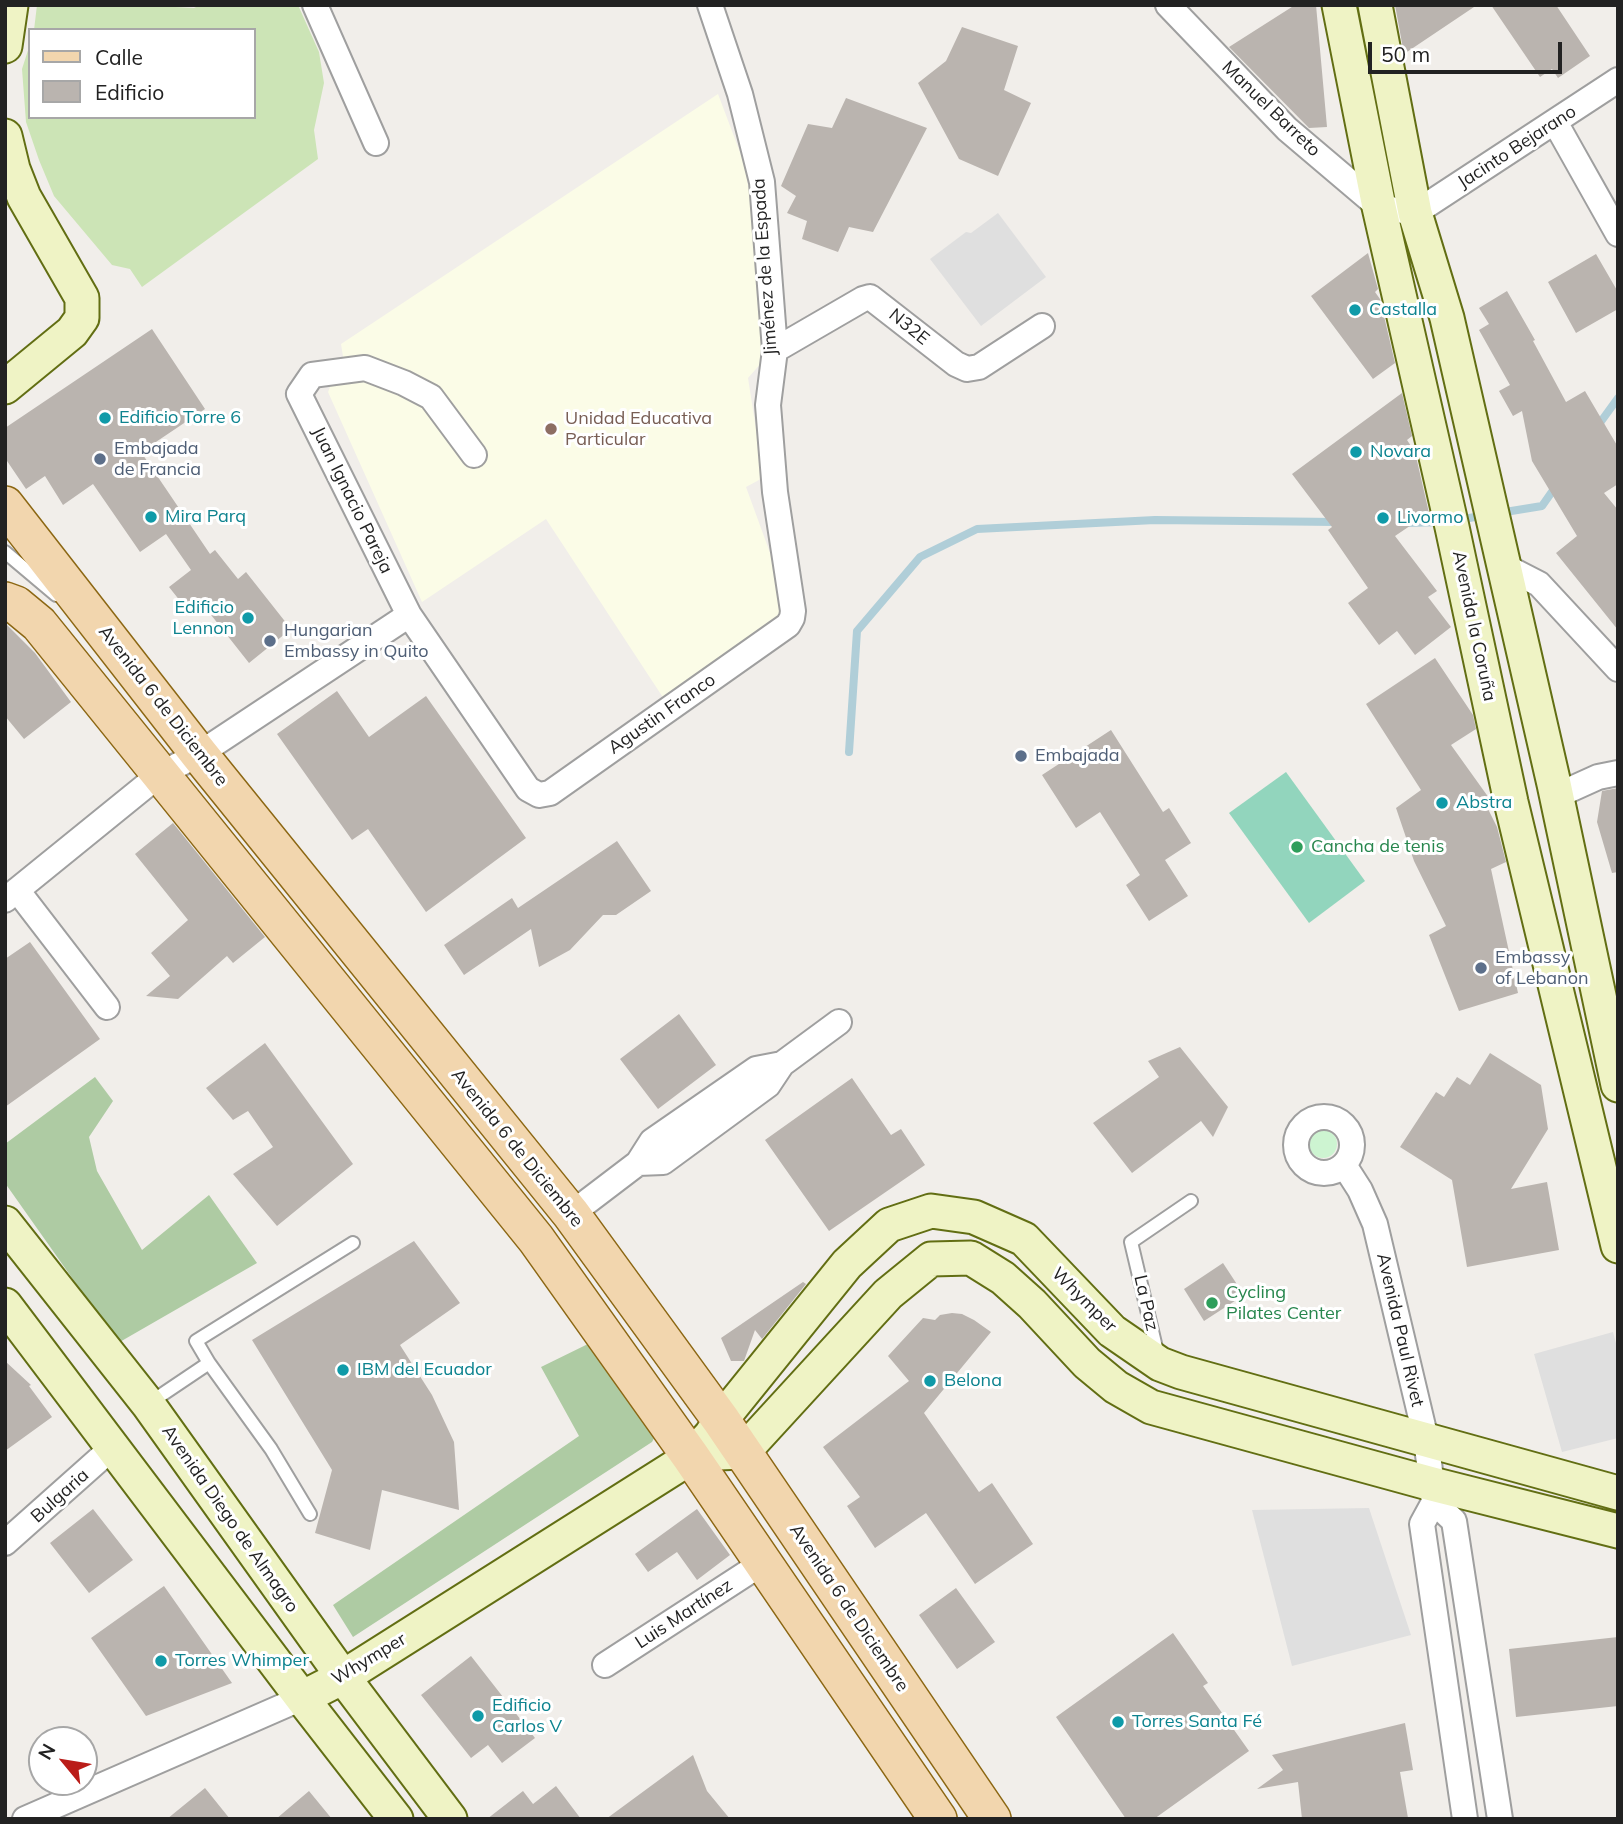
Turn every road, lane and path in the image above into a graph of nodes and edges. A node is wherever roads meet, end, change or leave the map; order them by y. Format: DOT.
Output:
graph roads {
  1 [pos="11,5"];
  2 [pos="315,5"];
  3 [pos="710,5"];
  4 [pos="1168,5"];
  5 [pos="1339,5"];
  6 [pos="1375,5"];
  7 [pos="5,46"];
  8 [pos="1618,80"];
  9 [pos="1555,122"];
  10 [pos="5,136"];
  11 [pos="376,143"];
  12 [pos="1379,207"];
  13 [pos="1415,213"];
  14 [pos="1618,234"];
  15 [pos="1042,326"];
  16 [pos="775,350"];
  17 [pos="5,387"];
  18 [pos="474,455"];
  19 [pos="5,505"];
  20 [pos="21,548"];
  21 [pos="5,552"];
  22 [pos="1504,566"];
  23 [pos="57,596"];
  24 [pos="5,601"];
  25 [pos="65,607"];
  26 [pos="409,615"];
  27 [pos="792,618"];
  28 [pos="1618,669"];
  29 [pos="182,762"];
  30 [pos="1618,773"];
  31 [pos="528,789"];
  32 [pos="1556,796"];
  33 [pos="11,895"];
  34 [pos="107,1007"];
  35 [pos="839,1022"];
  36 [pos="1618,1085"];
  37 [pos="1344,1165"];
  38 [pos="1191,1201"];
  39 [pos="570,1214"];
  40 [pos="5,1223"];
  41 [pos="353,1243"];
  42 [pos="1618,1246"];
  43 [pos="5,1305"];
  44 [pos="209,1363"];
  45 [pos="1160,1364"];
  46 [pos="149,1404"];
  47 [pos="1426,1439"];
  48 [pos="717,1443"];
  49 [pos="114,1447"];
  50 [pos="1433,1493"];
  51 [pos="1618,1493"];
  52 [pos="310,1514"];
  53 [pos="1618,1531"];
  54 [pos="5,1543"];
  55 [pos="764,1562"];
  56 [pos="605,1665"];
  57 [pos="343,1677"];
  58 [pos="302,1698"];
  59 [pos="25,1819"];
  60 [pos="396,1819"];
  61 [pos="450,1819"];
  62 [pos="938,1819"];
  63 [pos="992,1819"];
  64 [pos="1465,1819"];
  65 [pos="1500,1819"];
  1 -- 7 [label="street"];
  2 -- 11 [label="street"];
  3 -- 16 [label="street, Jiménez de la Espada"];
  4 -- 12 [label="street, Manuel Barreto"];
  5 -- 12 [label="street, Avenida la Coruña"];
  6 -- 13 [label="street"];
  8 -- 9 [label="street, Jacinto Bejarano"];
  9 -- 13 [label="street, Jacinto Bejarano"];
  9 -- 14 [label="street"];
  10 -- 17 [label="street"];
  12 -- 13 [label="street"];
  12 -- 42 [label="street, Avenida la Coruña"];
  13 -- 22 [label="street"];
  15 -- 16 [label="street, N32E"];
  16 -- 27 [label="street, Jiménez de la Espada"];
  18 -- 26 [label="street, Juan Ignacio Pareja"];
  19 -- 29 [label="main road, Avenida 6 de Diciembre"];
  20 -- 23 [label="lane"];
  21 -- 23 [label="lane"];
  22 -- 28 [label="street"];
  22 -- 32 [label="street"];
  23 -- 25 [label="lane"];
  24 -- 29 [label="main road, Avenida 6 de Diciembre"];
  26 -- 29 [label="street"];
  26 -- 31 [label="street, Juan Ignacio Pareja"];
  27 -- 31 [label="street, Agustin Franco"];
  29 -- 33 [label="street"];
  29 -- 39 [label="main road, Avenida 6 de Diciembre"];
  29 -- 48 [label="main road, Avenida 6 de Diciembre"];
  30 -- 32 [label="street"];
  32 -- 36 [label="street"];
  33 -- 34 [label="street"];
  35 -- 39 [label="street"];
  37 -- 47 [label="street, Avenida Paul Rivet"];
  38 -- 45 [label="lane, La Paz"];
  39 -- 48 [label="main road, Avenida 6 de Diciembre"];
  40 -- 46 [label="street, Avenida Diego de Almagro"];
  41 -- 44 [label="lane"];
  43 -- 49 [label="street"];
  44 -- 46 [label="lane"];
  44 -- 52 [label="lane"];
  45 -- 47 [label="street, Whymper"];
  45 -- 48 [label="street, Whymper"];
  46 -- 57 [label="street, Avenida Diego de Almagro"];
  47 -- 50 [label="street, Avenida Paul Rivet"];
  47 -- 51 [label="street, Whymper"];
  48 -- 50 [label="street, Whymper"];
  48 -- 55 [label="main road, Avenida 6 de Diciembre"];
  48 -- 57 [label="street, Whymper"];
  48 -- 63 [label="main road, Avenida 6 de Diciembre"];
  49 -- 54 [label="street, Bulgaria"];
  49 -- 58 [label="street"];
  50 -- 53 [label="street, Whymper"];
  50 -- 64 [label="street, Avenida Paul Rivet"];
  50 -- 65 [label="street"];
  55 -- 56 [label="street, Luis Martínez"];
  55 -- 62 [label="main road, Avenida 6 de Diciembre"];
  57 -- 58 [label="street, Whymper"];
  57 -- 61 [label="street, Avenida Diego de Almagro"];
  58 -- 59 [label="street, Whymper"];
  58 -- 60 [label="street"];
}
